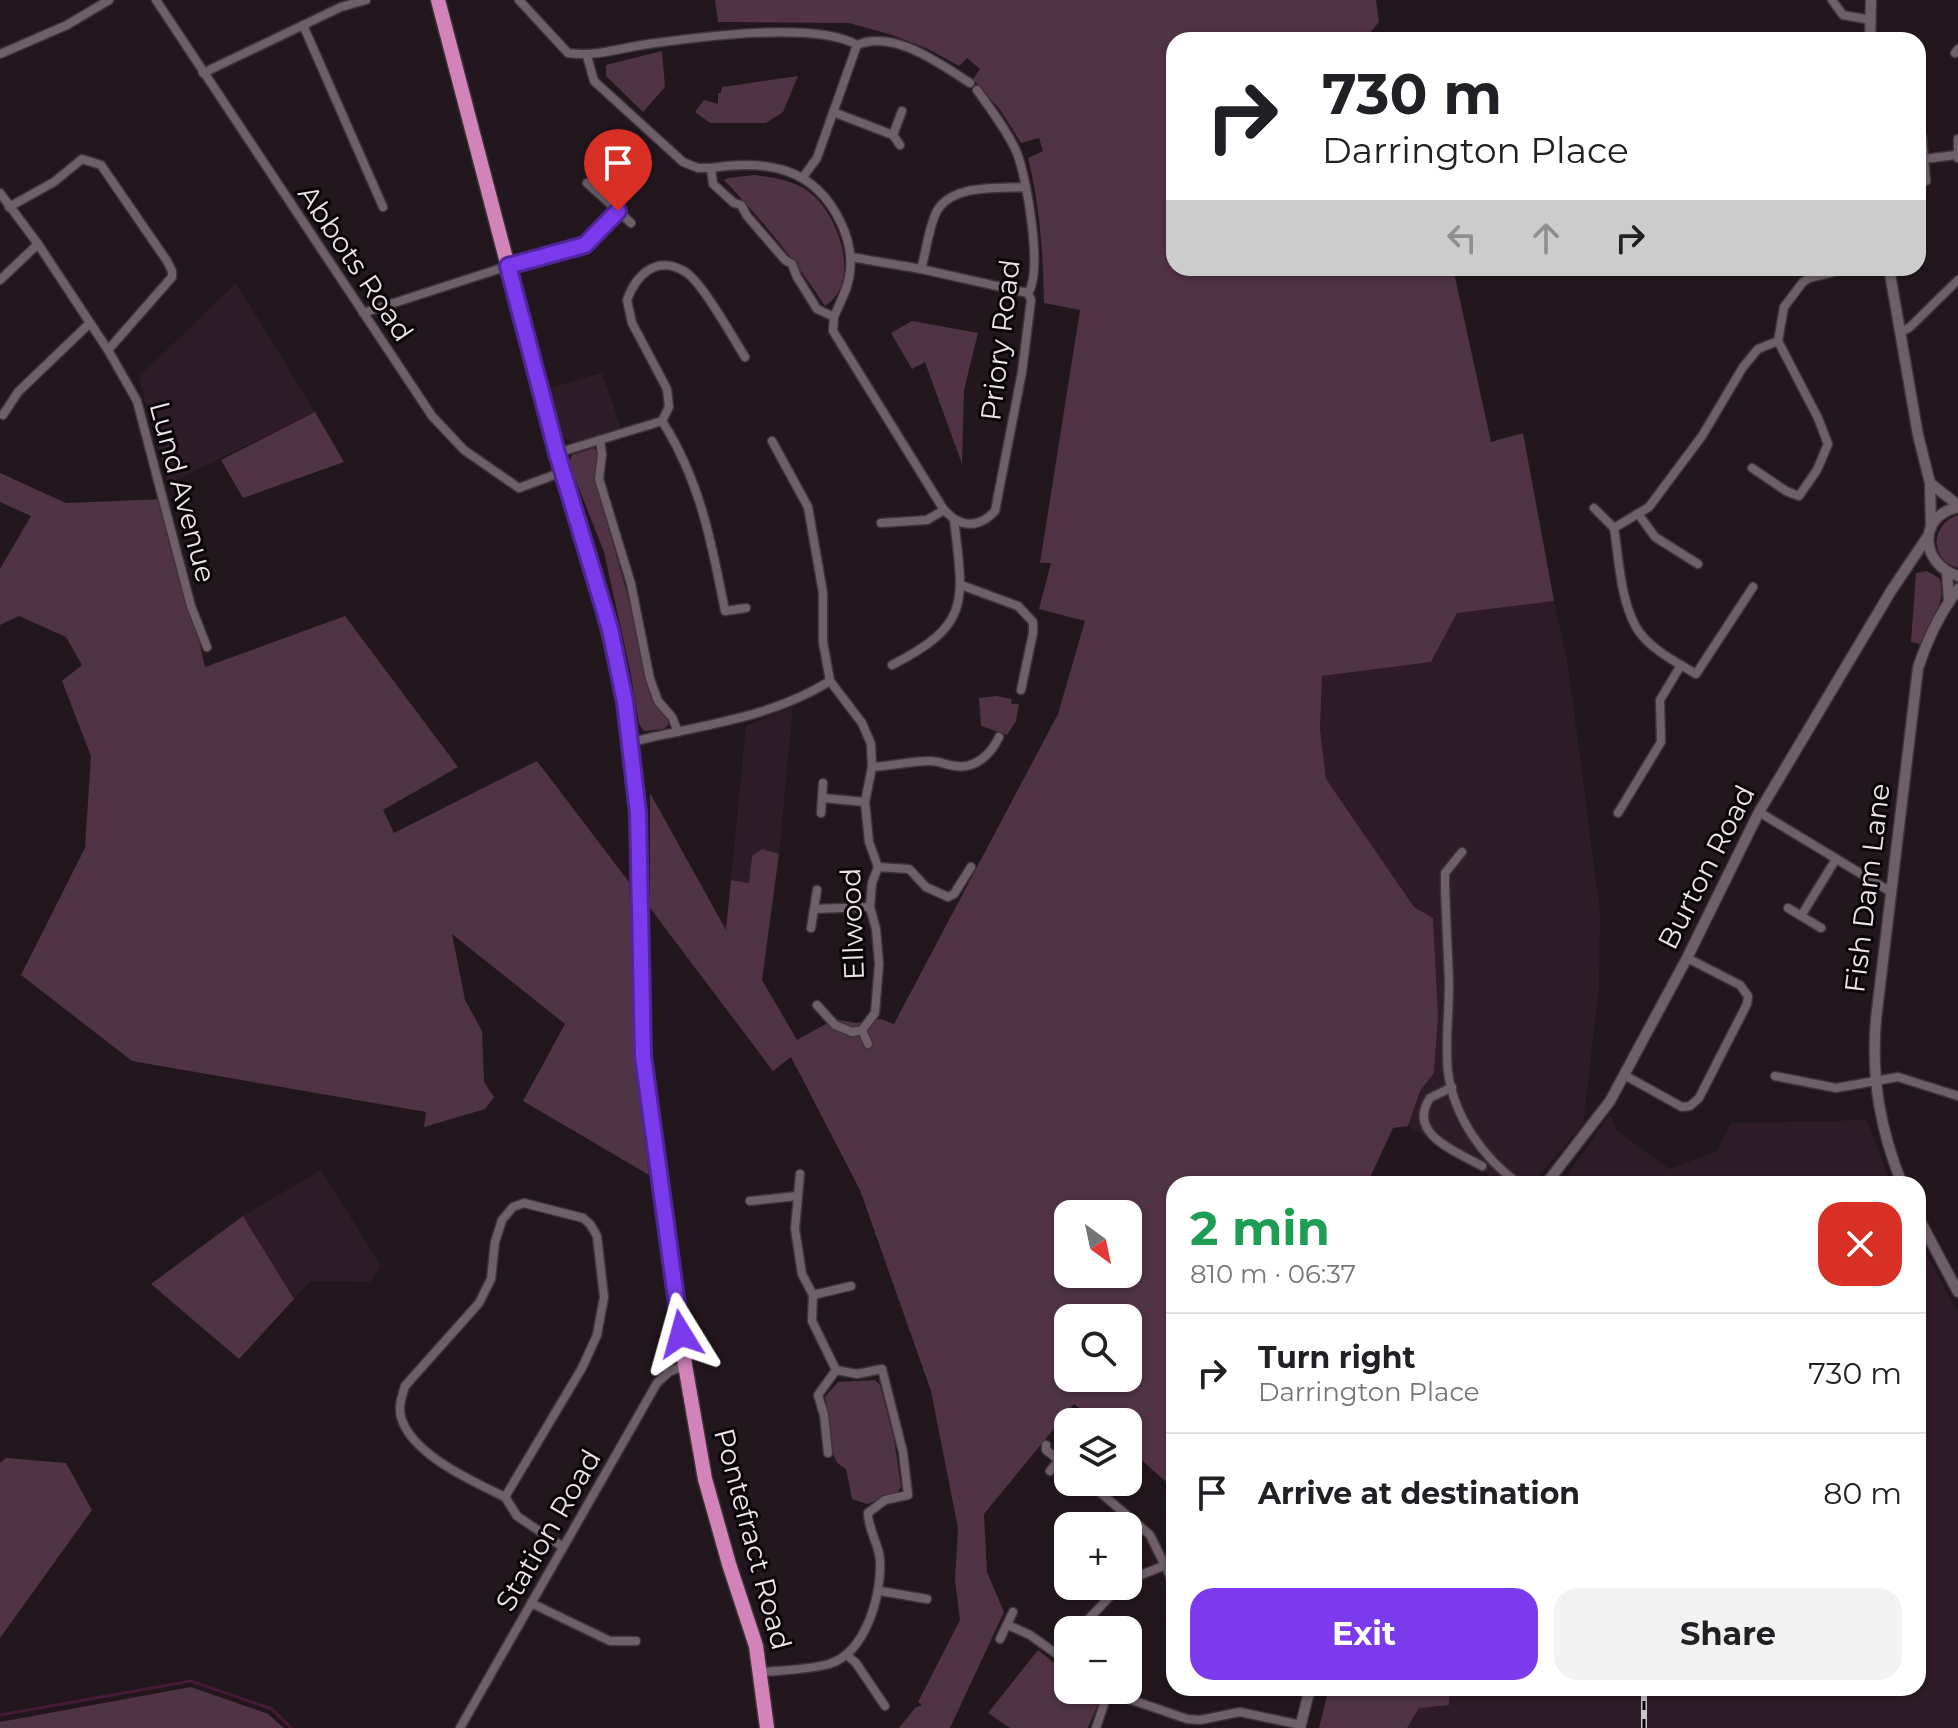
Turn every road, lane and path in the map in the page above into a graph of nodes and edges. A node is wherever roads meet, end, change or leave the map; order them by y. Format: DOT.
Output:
graph roads {
  1 [pos="109,0"];
  2 [pos="156,0"];
  3 [pos="366,0"];
  4 [pos="438,0"];
  5 [pos="519,0"];
  6 [pos="1832,0"];
  7 [pos="1871,0"];
  8 [pos="1871,20"];
  9 [pos="303,25"];
  10 [pos="1870,32"];
  11 [pos="857,45"];
  12 [pos="0,54"];
  13 [pos="587,56"];
  14 [pos="203,73"];
  15 [pos="902,111"];
  16 [pos="833,112"];
  17 [pos="893,135"];
  18 [pos="1958,139"];
  19 [pos="900,145"];
  20 [pos="1957,157"];
  21 [pos="1926,159"];
  22 [pos="711,168"];
  23 [pos="803,177"];
  24 [pos="587,183"];
  25 [pos="1026,187"];
  26 [pos="0,193"];
  27 [pos="9,207"];
  28 [pos="383,207"];
  29 [pos="618,211"];
  30 [pos="631,223"];
  31 [pos="38,244"];
  32 [pos="851,257"];
  33 [pos="508,266"];
  34 [pos="921,269"];
  35 [pos="1817,276"];
  36 [pos="1890,276"];
  37 [pos="1809,278"];
  38 [pos="0,280"];
  39 [pos="1958,280"];
  40 [pos="1028,293"];
  41 [pos="363,313"];
  42 [pos="834,317"];
  43 [pos="90,323"];
  44 [pos="1900,333"];
  45 [pos="1778,341"];
  46 [pos="108,350"];
  47 [pos="745,357"];
  48 [pos="3,415"];
  49 [pos="662,421"];
  50 [pos="600,440"];
  51 [pos="772,441"];
  52 [pos="557,453"];
  53 [pos="1752,468"];
  54 [pos="562,472"];
  55 [pos="1930,483"];
  56 [pos="1958,506"];
  57 [pos="1594,508"];
  58 [pos="944,510"];
  59 [pos="1639,515"];
  60 [pos="954,519"];
  61 [pos="881,523"];
  62 [pos="1614,528"];
  63 [pos="1930,532"];
  64 [pos="1698,564"];
  65 [pos="1905,568"];
  66 [pos="1948,571"];
  67 [pos="961,585"];
  68 [pos="1753,587"];
  69 [pos="1958,589"];
  70 [pos="1949,602"];
  71 [pos="746,608"];
  72 [pos="207,647"];
  73 [pos="892,665"];
  74 [pos="1681,665"];
  75 [pos="830,681"];
  76 [pos="1021,690"];
  77 [pos="678,732"];
  78 [pos="999,737"];
  79 [pos="631,742"];
  80 [pos="979,761"];
  81 [pos="872,767"];
  82 [pos="984,771"];
  83 [pos="823,783"];
  84 [pos="823,798"];
  85 [pos="865,802"];
  86 [pos="1759,812"];
  87 [pos="821,813"];
  88 [pos="1618,813"];
  89 [pos="1462,852"];
  90 [pos="1836,859"];
  91 [pos="878,867"];
  92 [pos="971,867"];
  93 [pos="817,890"];
  94 [pos="1891,892"];
  95 [pos="870,907"];
  96 [pos="1788,908"];
  97 [pos="814,909"];
  98 [pos="1801,916"];
  99 [pos="811,928"];
  100 [pos="1821,928"];
  101 [pos="1687,958"];
  102 [pos="817,1005"];
  103 [pos="862,1030"];
  104 [pos="868,1044"];
  105 [pos="1626,1076"];
  106 [pos="1775,1076"];
  107 [pos="1874,1079"];
  108 [pos="1452,1087"];
  109 [pos="1958,1095"];
  110 [pos="1482,1166"];
  111 [pos="800,1174"];
  112 [pos="1510,1176"];
  113 [pos="1552,1176"];
  114 [pos="1899,1176"];
  115 [pos="797,1196"];
  116 [pos="750,1201"];
  117 [pos="1926,1232"];
  118 [pos="851,1286"];
  119 [pos="1958,1292"];
  120 [pos="813,1295"];
  121 [pos="685,1365"];
  122 [pos="836,1370"];
  123 [pos="1046,1445"];
  124 [pos="828,1453"];
  125 [pos="1054,1456"];
  126 [pos="1054,1466"];
  127 [pos="1050,1471"];
  128 [pos="1104,1496"];
  129 [pos="505,1497"];
  130 [pos="563,1547"];
  131 [pos="1166,1565"];
  132 [pos="1142,1574"];
  133 [pos="880,1591"];
  134 [pos="927,1599"];
  135 [pos="1107,1600"];
  136 [pos="531,1603"];
  137 [pos="1013,1612"];
  138 [pos="1091,1616"];
  139 [pos="1008,1625"];
  140 [pos="1000,1639"];
  141 [pos="636,1641"];
  142 [pos="1054,1652"];
  143 [pos="847,1655"];
  144 [pos="762,1672"];
  145 [pos="1308,1696"];
  146 [pos="1102,1704"];
  147 [pos="1137,1704"];
  148 [pos="885,1706"];
  149 [pos="1186,1724"];
  150 [pos="1301,1726"];
  151 [pos="460,1728"];
  152 [pos="767,1728"];
  153 [pos="1096,1728"];
  1 -- 12 [label="street"];
  2 -- 14 [label="street, Abbots Road"];
  3 -- 9 [label="street"];
  4 -- 33 [label="highway, Pontefract Road"];
  5 -- 13 [label="street"];
  6 -- 8 [label="street"];
  7 -- 8 [label="street"];
  8 -- 10 [label="street"];
  9 -- 14 [label="street"];
  9 -- 28 [label="street"];
  11 -- 13 [label="street, Priory Road"];
  11 -- 16 [label="street"];
  11 -- 25 [label="street, Priory Road"];
  13 -- 22 [label="street"];
  14 -- 41 [label="street, Abbots Road"];
  15 -- 17 [label="street"];
  16 -- 17 [label="street"];
  16 -- 23 [label="street"];
  17 -- 19 [label="street"];
  18 -- 20 [label="street"];
  20 -- 21 [label="street"];
  22 -- 23 [label="street"];
  22 -- 42 [label="street"];
  23 -- 32 [label="street"];
  24 -- 29 [label="street"];
  25 -- 34 [label="street"];
  25 -- 40 [label="street, Priory Road"];
  26 -- 27 [label="street, Lund Avenue"];
  27 -- 31 [label="street, Lund Avenue"];
  27 -- 46 [label="street"];
  29 -- 30 [label="street"];
  29 -- 33 [label="street"];
  31 -- 38 [label="street"];
  31 -- 43 [label="street, Lund Avenue"];
  32 -- 34 [label="street"];
  32 -- 42 [label="street"];
  33 -- 41 [label="street"];
  33 -- 52 [label="highway, Pontefract Road"];
  34 -- 40 [label="street"];
  35 -- 37 [label="street"];
  36 -- 44 [label="street"];
  37 -- 45 [label="street"];
  39 -- 44 [label="street"];
  40 -- 60 [label="street, Priory Road"];
  41 -- 54 [label="street, Abbots Road"];
  42 -- 58 [label="street"];
  43 -- 46 [label="street, Lund Avenue"];
  43 -- 48 [label="street"];
  44 -- 55 [label="street"];
  45 -- 53 [label="street"];
  45 -- 59 [label="street"];
  46 -- 72 [label="street, Lund Avenue"];
  47 -- 49 [label="street"];
  49 -- 50 [label="street"];
  49 -- 71 [label="street"];
  50 -- 52 [label="street"];
  50 -- 77 [label="street"];
  51 -- 75 [label="street"];
  52 -- 54 [label="highway, Pontefract Road"];
  54 -- 79 [label="highway, Pontefract Road"];
  55 -- 56 [label="street"];
  55 -- 63 [label="street"];
  56 -- 63 [label="street, Burton Road"];
  57 -- 62 [label="street"];
  58 -- 60 [label="street"];
  58 -- 61 [label="street"];
  59 -- 62 [label="street"];
  59 -- 64 [label="street"];
  60 -- 67 [label="street"];
  62 -- 74 [label="street"];
  63 -- 65 [label="street, Burton Road"];
  63 -- 66 [label="street"];
  65 -- 66 [label="street"];
  65 -- 86 [label="street, Burton Road"];
  66 -- 70 [label="street"];
  67 -- 73 [label="street"];
  67 -- 76 [label="street"];
  68 -- 74 [label="street"];
  69 -- 70 [label="street, Fish Dam Lane"];
  70 -- 94 [label="street, Fish Dam Lane"];
  74 -- 88 [label="street"];
  75 -- 77 [label="street"];
  75 -- 81 [label="street, Ellwood"];
  77 -- 79 [label="street"];
  78 -- 80 [label="street"];
  79 -- 121 [label="highway, Pontefract Road"];
  80 -- 81 [label="street"];
  80 -- 82 [label="street"];
  81 -- 85 [label="street, Ellwood"];
  83 -- 84 [label="street"];
  84 -- 85 [label="street"];
  84 -- 87 [label="street"];
  85 -- 91 [label="street, Ellwood"];
  86 -- 90 [label="street"];
  86 -- 101 [label="street, Burton Road"];
  89 -- 108 [label="street"];
  90 -- 94 [label="street"];
  90 -- 98 [label="street"];
  91 -- 92 [label="street"];
  91 -- 95 [label="street, Ellwood"];
  93 -- 97 [label="street"];
  94 -- 107 [label="street, Fish Dam Lane"];
  95 -- 97 [label="street"];
  95 -- 103 [label="street, Ellwood"];
  96 -- 98 [label="street"];
  97 -- 99 [label="street"];
  98 -- 100 [label="street"];
  101 -- 105 [label="street, Burton Road"];
  101 -- 105 [label="street"];
  102 -- 103 [label="street, Ellwood"];
  103 -- 104 [label="street"];
  105 -- 113 [label="street, Burton Road"];
  106 -- 107 [label="street"];
  107 -- 109 [label="street"];
  107 -- 114 [label="street, Fish Dam Lane"];
  108 -- 110 [label="street"];
  108 -- 112 [label="street"];
  111 -- 115 [label="street"];
  115 -- 116 [label="street"];
  115 -- 120 [label="street"];
  117 -- 119 [label="street"];
  118 -- 120 [label="street"];
  120 -- 122 [label="street"];
  121 -- 130 [label="street, Station Road"];
  121 -- 144 [label="highway, Pontefract Road"];
  122 -- 124 [label="street"];
  122 -- 133 [label="street"];
  123 -- 125 [label="street"];
  126 -- 127 [label="street"];
  128 -- 131 [label="street"];
  129 -- 129 [label="street"];
  129 -- 130 [label="street"];
  130 -- 136 [label="street, Station Road"];
  131 -- 132 [label="street"];
  133 -- 134 [label="street"];
  133 -- 143 [label="street"];
  135 -- 138 [label="street"];
  136 -- 141 [label="street"];
  136 -- 151 [label="street, Station Road"];
  137 -- 139 [label="street"];
  139 -- 140 [label="street"];
  139 -- 142 [label="street"];
  143 -- 144 [label="street"];
  143 -- 148 [label="street"];
  144 -- 152 [label="highway, Pontefract Road"];
  145 -- 150 [label="street"];
  146 -- 153 [label="street"];
  147 -- 149 [label="street"];
  149 -- 150 [label="street"];
}
